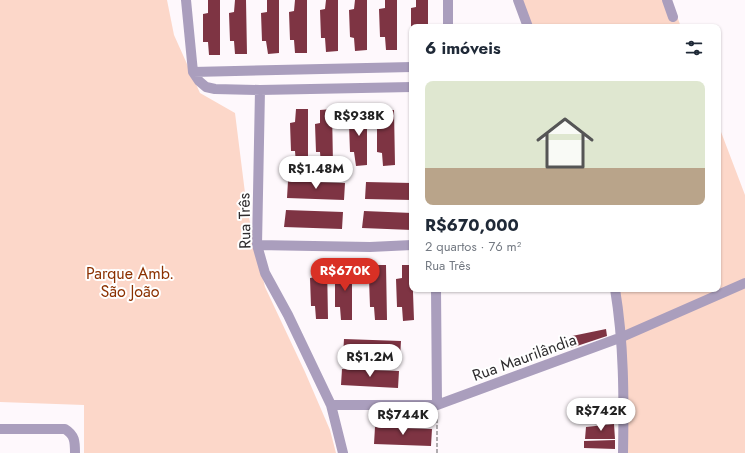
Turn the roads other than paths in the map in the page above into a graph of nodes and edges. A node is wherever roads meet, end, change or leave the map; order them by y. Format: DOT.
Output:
graph roads {
  1 [pos="186,0"];
  2 [pos="448,0"];
  3 [pos="518,0"];
  4 [pos="667,0"];
  5 [pos="673,17"];
  6 [pos="448,24"];
  7 [pos="527,24"];
  8 [pos="409,68"];
  9 [pos="192,72"];
  10 [pos="409,87"];
  11 [pos="260,90"];
  12 [pos="257,245"];
  13 [pos="409,245"];
  14 [pos="745,283"];
  15 [pos="436,292"];
  16 [pos="616,292"];
  17 [pos="621,338"];
  18 [pos="331,405"];
  19 [pos="437,405"];
  20 [pos="0,429"];
  21 [pos="75,453"];
  22 [pos="343,453"];
  23 [pos="623,453"];
  1 -- 9 [label="street"];
  2 -- 6 [label="street"];
  3 -- 7 [label="street"];
  4 -- 5 [label="street"];
  8 -- 9 [label="street"];
  9 -- 11 [label="street"];
  10 -- 11 [label="street"];
  11 -- 12 [label="street, Rua Três"];
  12 -- 13 [label="street"];
  12 -- 18 [label="street, Rua Três"];
  14 -- 17 [label="street, Rua Maurilândia"];
  15 -- 19 [label="street"];
  16 -- 17 [label="street"];
  17 -- 19 [label="street, Rua Maurilândia"];
  17 -- 23 [label="street"];
  18 -- 19 [label="street"];
  18 -- 22 [label="street, Rua Três"];
  20 -- 21 [label="street"];
}
